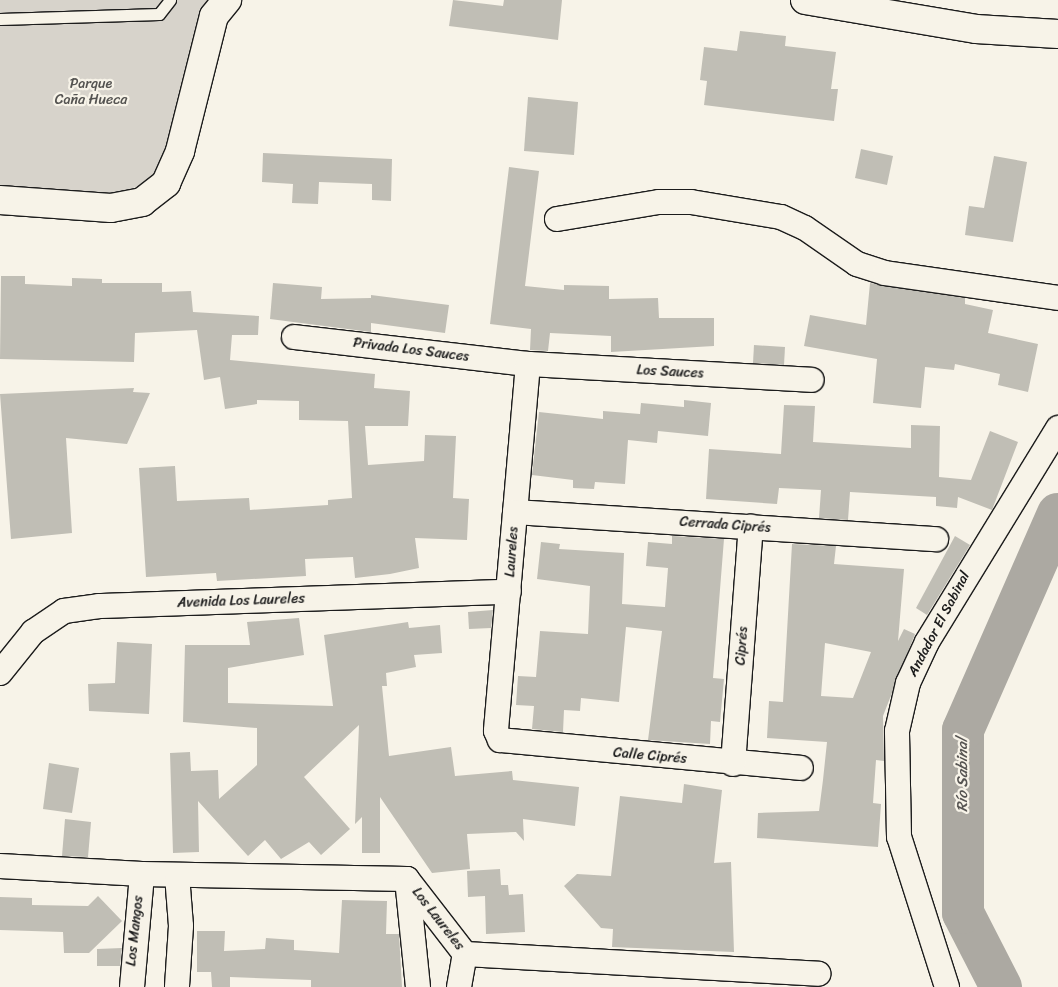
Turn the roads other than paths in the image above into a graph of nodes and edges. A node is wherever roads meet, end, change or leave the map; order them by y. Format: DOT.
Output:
graph roads {
  1 [pos="170,0"];
  2 [pos="227,0"];
  3 [pos="805,0"];
  4 [pos="0,19"];
  5 [pos="1058,34"];
  6 [pos="0,200"];
  7 [pos="557,219"];
  8 [pos="1058,298"];
  9 [pos="294,337"];
  10 [pos="528,364"];
  11 [pos="812,380"];
  12 [pos="1058,428"];
  13 [pos="515,512"];
  14 [pos="751,527"];
  15 [pos="936,539"];
  16 [pos="509,592"];
  17 [pos="0,673"];
  18 [pos="500,740"];
  19 [pos="733,764"];
  20 [pos="800,768"];
  21 [pos="0,866"];
  22 [pos="142,874"];
  23 [pos="177,874"];
  24 [pos="407,879"];
  25 [pos="464,954"];
  26 [pos="818,974"];
  27 [pos="132,987"];
  28 [pos="177,987"];
  29 [pos="418,987"];
  30 [pos="459,987"];
  31 [pos="947,987"];
  1 -- 4 [label="lane"];
  2 -- 6 [label="main road"];
  3 -- 5 [label="main road"];
  7 -- 8 [label="street"];
  9 -- 10 [label="street, Privada Los Sauces"];
  10 -- 11 [label="street, Los Sauces"];
  10 -- 13 [label="street, Laureles"];
  12 -- 31 [label="street, Andador El Sabinal"];
  13 -- 14 [label="street, Cerrada Ciprés"];
  13 -- 16 [label="street, Laureles"];
  14 -- 15 [label="street, Cerrada Ciprés"];
  14 -- 19 [label="street, Ciprés"];
  16 -- 17 [label="street, Avenida Los Laureles"];
  16 -- 18 [label="street, Laureles"];
  18 -- 19 [label="street, Calle Ciprés"];
  19 -- 20 [label="street, Calle Ciprés"];
  21 -- 22 [label="street, Los Laureles"];
  22 -- 23 [label="street, Los Laureles"];
  22 -- 27 [label="street, Los Mangos"];
  23 -- 24 [label="street, Los Laureles"];
  23 -- 28 [label="street"];
  24 -- 25 [label="street, Los Laureles"];
  24 -- 29 [label="street"];
  25 -- 26 [label="street, Los Laureles"];
  25 -- 30 [label="street"];
}
